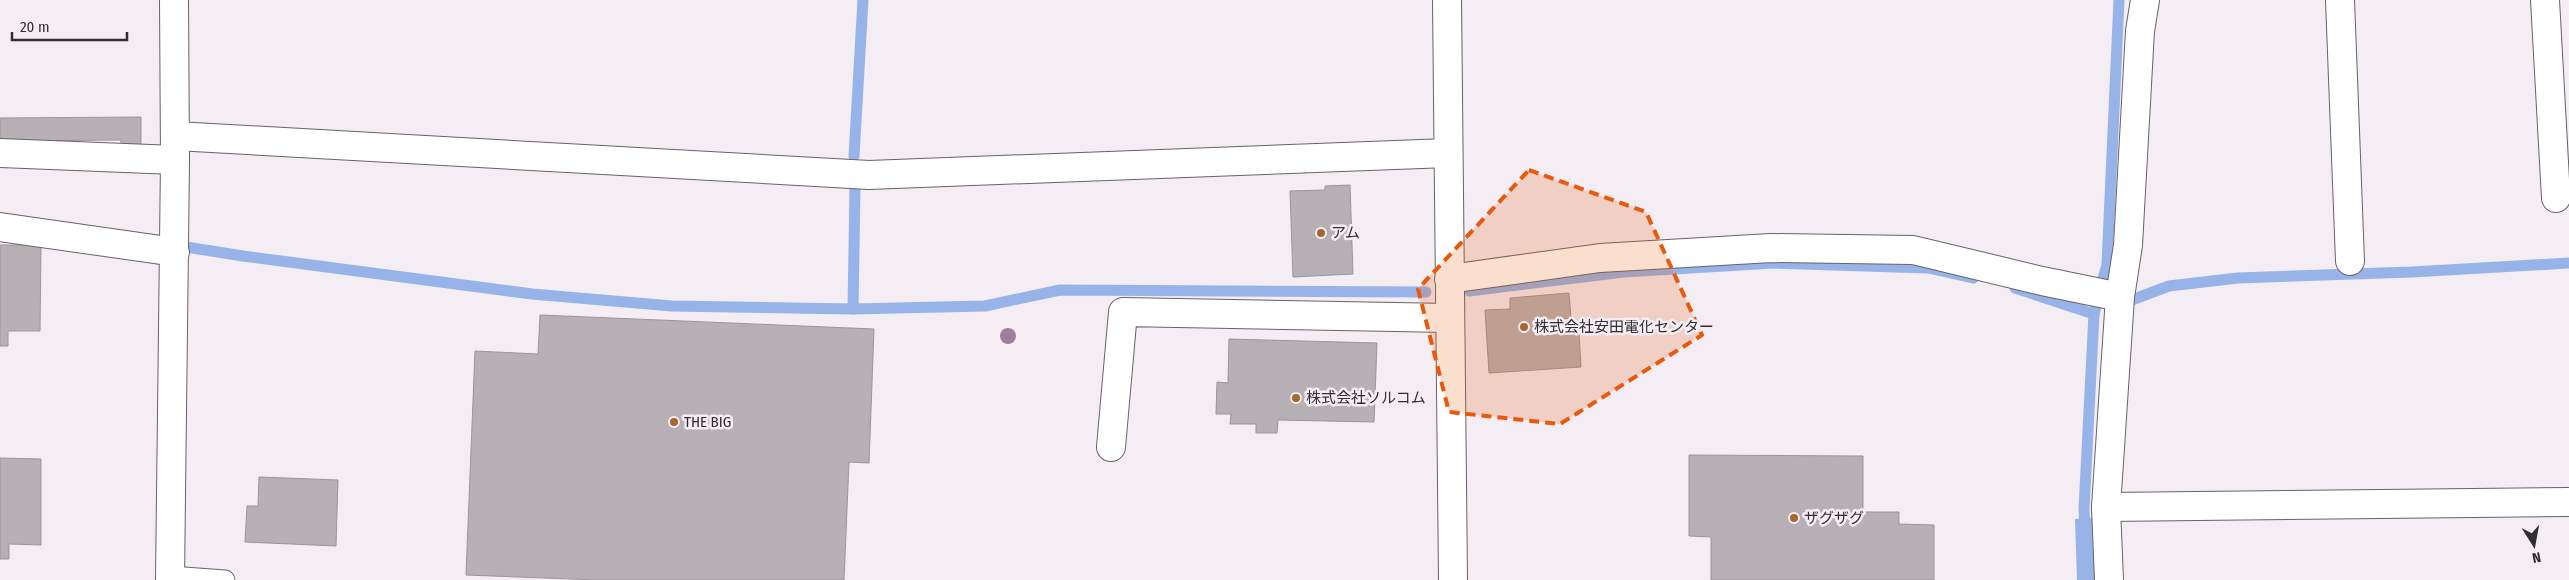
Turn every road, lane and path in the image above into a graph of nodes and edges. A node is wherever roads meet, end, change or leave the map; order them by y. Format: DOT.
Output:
graph roads {
  1 [pos="174,0"];
  2 [pos="1447,0"];
  3 [pos="2146,0"];
  4 [pos="2340,0"];
  5 [pos="2546,0"];
  6 [pos="176,148"];
  7 [pos="1448,152"];
  8 [pos="0,153"];
  9 [pos="2556,198"];
  10 [pos="0,227"];
  11 [pos="174,252"];
  12 [pos="2350,261"];
  13 [pos="1450,279"];
  14 [pos="2111,298"];
  15 [pos="1450,318"];
  16 [pos="1111,447"];
  17 [pos="2569,502"];
  18 [pos="2106,507"];
  19 [pos="170,578"];
  20 [pos="225,580"];
  21 [pos="1453,580"];
  22 [pos="2109,580"];
  1 -- 6 [label="street"];
  2 -- 7 [label="street"];
  3 -- 14 [label="street"];
  4 -- 12 [label="street"];
  5 -- 9 [label="street"];
  6 -- 7 [label="street"];
  6 -- 8 [label="street"];
  6 -- 11 [label="street"];
  7 -- 13 [label="street"];
  10 -- 11 [label="street"];
  11 -- 19 [label="street"];
  13 -- 14 [label="street"];
  13 -- 15 [label="street"];
  14 -- 18 [label="street"];
  15 -- 16 [label="street"];
  15 -- 21 [label="street"];
  17 -- 18 [label="street"];
  18 -- 22 [label="street"];
  19 -- 20 [label="lane"];
}
